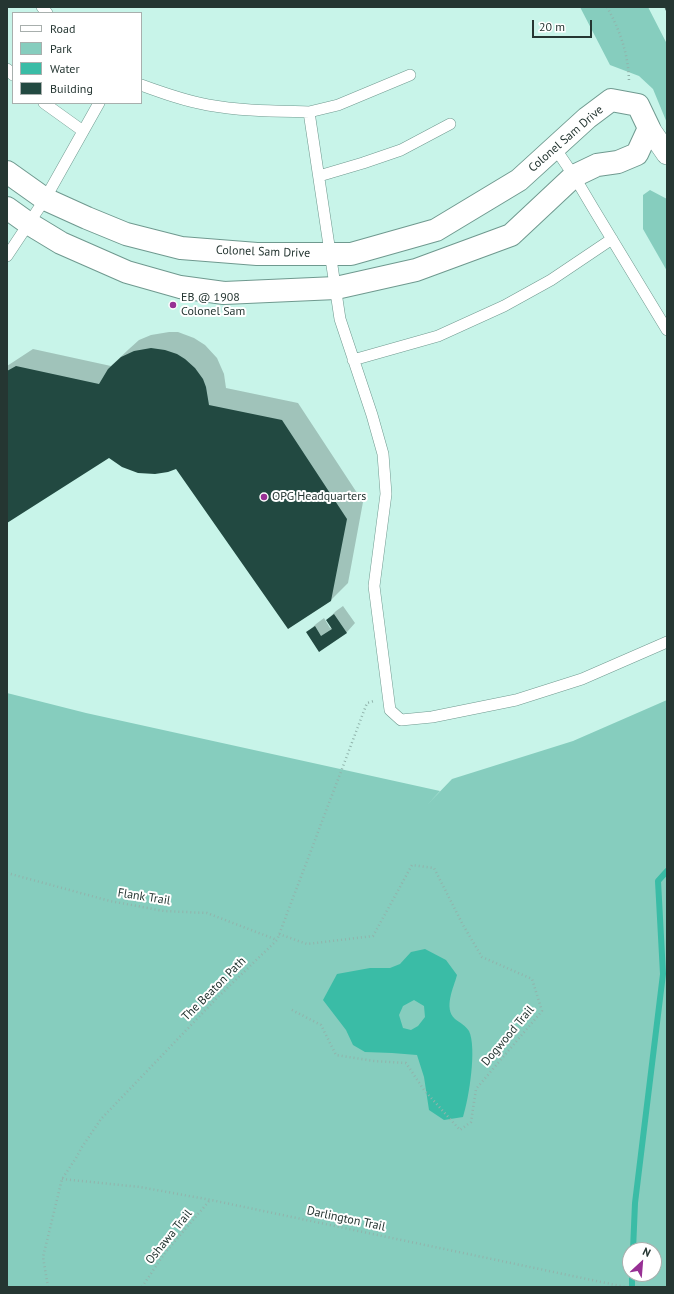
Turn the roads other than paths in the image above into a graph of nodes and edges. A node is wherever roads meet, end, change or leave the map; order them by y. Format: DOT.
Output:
graph roads {
  1 [pos="410,75"];
  2 [pos="142,85"];
  3 [pos="45,104"];
  4 [pos="98,104"];
  5 [pos="309,112"];
  6 [pos="450,124"];
  7 [pos="649,128"];
  8 [pos="83,131"];
  9 [pos="555,148"];
  10 [pos="667,154"];
  11 [pos="7,172"];
  12 [pos="319,176"];
  13 [pos="574,176"];
  14 [pos="45,199"];
  15 [pos="7,208"];
  16 [pos="28,223"];
  17 [pos="612,239"];
  18 [pos="330,254"];
  19 [pos="7,256"];
  20 [pos="336,288"];
  21 [pos="667,330"];
  22 [pos="353,360"];
  23 [pos="667,642"];
  1 -- 5 [label="lane"];
  2 -- 5 [label="lane"];
  3 -- 8 [label="lane"];
  4 -- 8 [label="lane"];
  5 -- 12 [label="lane"];
  6 -- 12 [label="lane"];
  7 -- 9 [label="street, Colonel Sam Drive"];
  7 -- 10 [label="street"];
  7 -- 13 [label="street"];
  8 -- 14 [label="lane"];
  9 -- 13 [label="lane"];
  9 -- 18 [label="street, Colonel Sam Drive"];
  11 -- 14 [label="street, Colonel Sam Drive"];
  12 -- 18 [label="lane"];
  13 -- 17 [label="lane"];
  13 -- 20 [label="street"];
  14 -- 16 [label="lane"];
  14 -- 18 [label="street, Colonel Sam Drive"];
  15 -- 16 [label="street"];
  16 -- 19 [label="lane"];
  16 -- 20 [label="street"];
  17 -- 21 [label="lane"];
  17 -- 22 [label="lane"];
  18 -- 20 [label="lane"];
  20 -- 22 [label="lane"];
  22 -- 23 [label="lane"];
}
